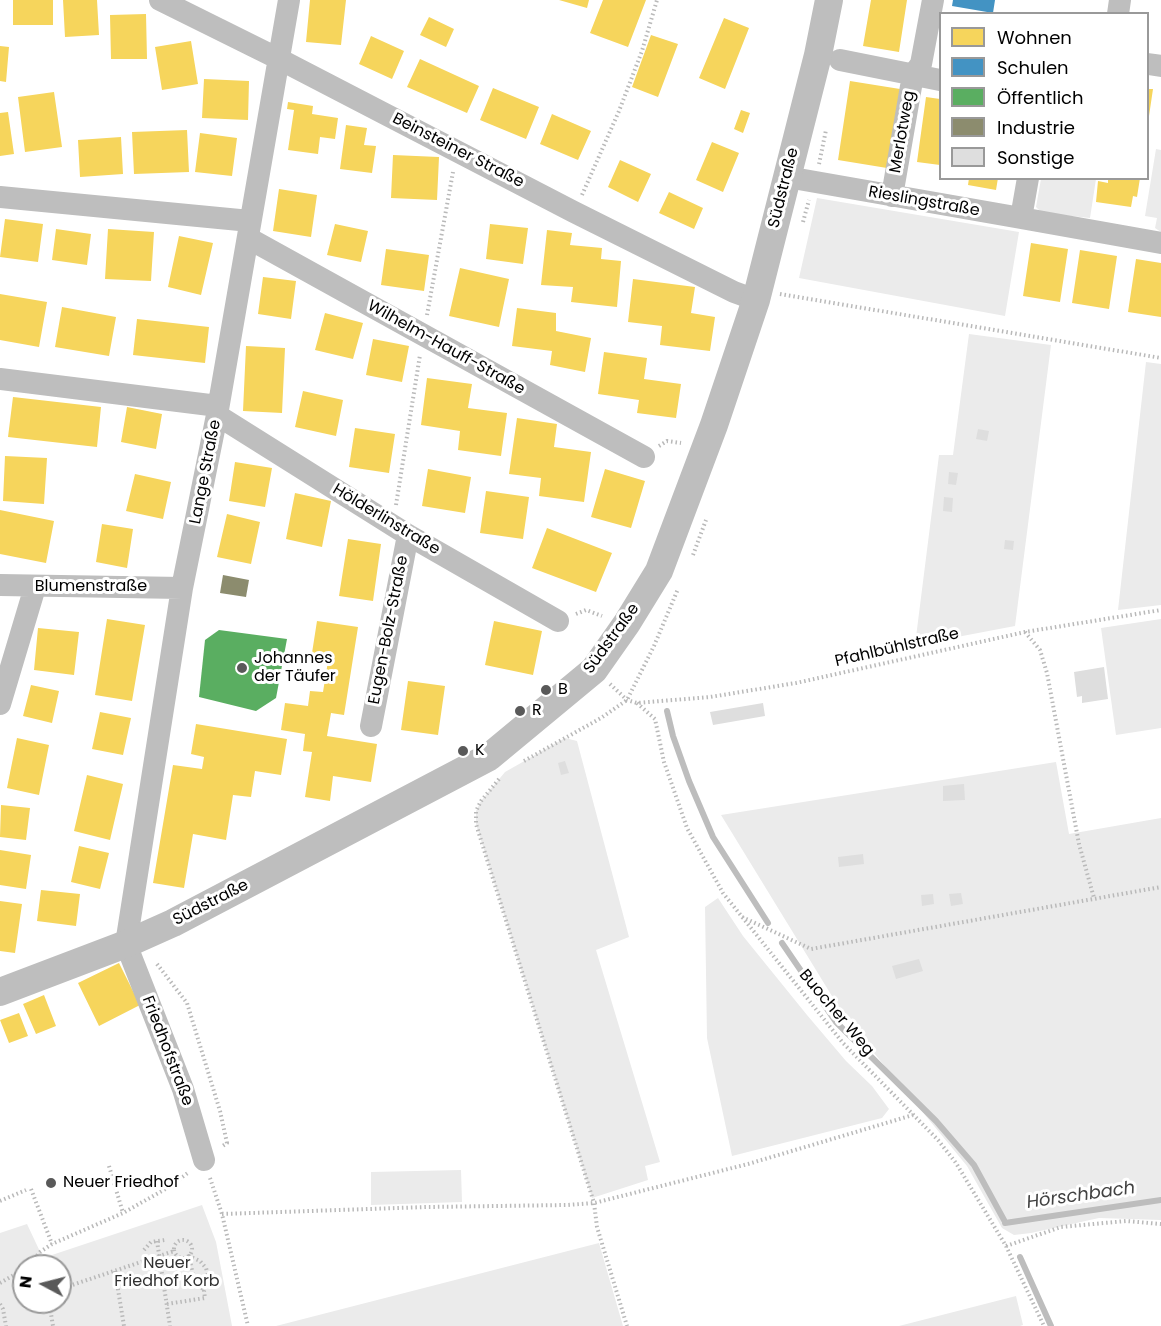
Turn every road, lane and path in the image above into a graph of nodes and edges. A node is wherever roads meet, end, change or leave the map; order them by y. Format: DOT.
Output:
graph roads {
  1 [pos="160,0"];
  2 [pos="289,0"];
  3 [pos="657,0"];
  4 [pos="829,0"];
  5 [pos="933,0"];
  6 [pos="279,59"];
  7 [pos="840,60"];
  8 [pos="913,75"];
  9 [pos="939,80"];
  10 [pos="457,151"];
  11 [pos="787,177"];
  12 [pos="1028,180"];
  13 [pos="892,196"];
  14 [pos="0,197"];
  15 [pos="574,212"];
  16 [pos="1021,219"];
  17 [pos="249,230"];
  18 [pos="1161,243"];
  19 [pos="769,297"];
  20 [pos="424,335"];
  21 [pos="1161,358"];
  22 [pos="0,379"];
  23 [pos="218,411"];
  24 [pos="644,457"];
  25 [pos="400,530"];
  26 [pos="0,585"];
  27 [pos="35,587"];
  28 [pos="182,588"];
  29 [pos="1161,610"];
  30 [pos="602,616"];
  31 [pos="558,621"];
  32 [pos="1025,632"];
  33 [pos="637,703"];
  34 [pos="0,704"];
  35 [pos="371,726"];
  36 [pos="515,766"];
  37 [pos="505,772"];
  38 [pos="1161,887"];
  39 [pos="1094,898"];
  40 [pos="741,916"];
  41 [pos="126,944"];
  42 [pos="155,963"];
  43 [pos="0,992"];
  44 [pos="913,1115"];
  45 [pos="204,1160"];
  46 [pos="109,1166"];
  47 [pos="0,1201"];
  48 [pos="594,1203"];
  49 [pos="123,1214"];
  50 [pos="222,1214"];
  51 [pos="1161,1224"];
  52 [pos="157,1240"];
  53 [pos="165,1240"];
  54 [pos="52,1244"];
  55 [pos="1006,1246"];
  56 [pos="144,1250"];
  57 [pos="174,1251"];
  58 [pos="39,1254"];
  59 [pos="160,1256"];
  60 [pos="189,1256"];
  61 [pos="115,1271"];
  62 [pos="72,1285"];
  63 [pos="204,1291"];
  64 [pos="0,1304"];
  65 [pos="167,1305"];
  66 [pos="6,1326"];
  67 [pos="124,1326"];
  68 [pos="170,1326"];
  69 [pos="248,1326"];
  70 [pos="627,1326"];
  71 [pos="1044,1326"];
  1 -- 6 [label="street, Beinsteiner Straße"];
  2 -- 6 [label="street, Lange Straße"];
  3 -- 15 [label="path"];
  4 -- 11 [label="street, Südstraße"];
  5 -- 8 [label="street, Merlotweg"];
  6 -- 10 [label="street, Beinsteiner Straße"];
  6 -- 17 [label="street, Lange Straße"];
  7 -- 8 [label="street"];
  8 -- 9 [label="street"];
  8 -- 13 [label="street, Merlotweg"];
  10 -- 15 [label="street, Beinsteiner Straße"];
  10 -- 20 [label="path"];
  11 -- 13 [label="street, Rieslingstraße"];
  11 -- 19 [label="street, Südstraße"];
  12 -- 16 [label="street"];
  13 -- 16 [label="street, Rieslingstraße"];
  14 -- 17 [label="street, Wilhelm-Hauff-Straße"];
  15 -- 19 [label="street, Beinsteiner Straße"];
  16 -- 18 [label="street, Rieslingstraße"];
  17 -- 20 [label="street, Wilhelm-Hauff-Straße"];
  17 -- 23 [label="street, Lange Straße"];
  19 -- 21 [label="path"];
  19 -- 41 [label="street, Südstraße"];
  20 -- 24 [label="street, Wilhelm-Hauff-Straße"];
  20 -- 25 [label="path"];
  22 -- 23 [label="street, Hölderlinstraße"];
  23 -- 25 [label="street, Hölderlinstraße"];
  23 -- 28 [label="street, Lange Straße"];
  25 -- 31 [label="street, Hölderlinstraße"];
  25 -- 35 [label="street, Eugen-Bolz-Straße"];
  26 -- 27 [label="street, Blumenstraße"];
  27 -- 28 [label="street, Blumenstraße"];
  27 -- 34 [label="street"];
  28 -- 41 [label="street, Lange Straße"];
  29 -- 32 [label="path, Pfahlbühlstraße"];
  30 -- 31 [label="path"];
  32 -- 33 [label="path, Pfahlbühlstraße"];
  32 -- 39 [label="path"];
  33 -- 36 [label="path, Pfahlbühlstraße"];
  33 -- 40 [label="path, Buocher Weg"];
  37 -- 48 [label="path"];
  38 -- 39 [label="path"];
  39 -- 40 [label="path"];
  40 -- 44 [label="path, Buocher Weg"];
  41 -- 43 [label="street, Südstraße"];
  41 -- 45 [label="street, Friedhofstraße"];
  42 -- 45 [label="path"];
  44 -- 48 [label="path"];
  44 -- 55 [label="path, Buocher Weg"];
  45 -- 49 [label="path"];
  45 -- 50 [label="path"];
  46 -- 49 [label="path"];
  47 -- 54 [label="path"];
  48 -- 50 [label="path"];
  48 -- 70 [label="path"];
  49 -- 54 [label="path"];
  50 -- 69 [label="path"];
  51 -- 55 [label="path"];
  52 -- 53 [label="path"];
  52 -- 56 [label="path"];
  52 -- 59 [label="path"];
  54 -- 58 [label="path"];
  55 -- 71 [label="path, Buocher Weg"];
  57 -- 59 [label="path"];
  57 -- 60 [label="path"];
  57 -- 60 [label="path"];
  59 -- 61 [label="path"];
  59 -- 65 [label="path"];
  60 -- 63 [label="path"];
  60 -- 63 [label="path"];
  61 -- 62 [label="path"];
  61 -- 67 [label="path"];
  63 -- 65 [label="path"];
  64 -- 66 [label="path"];
  65 -- 68 [label="path"];
}
